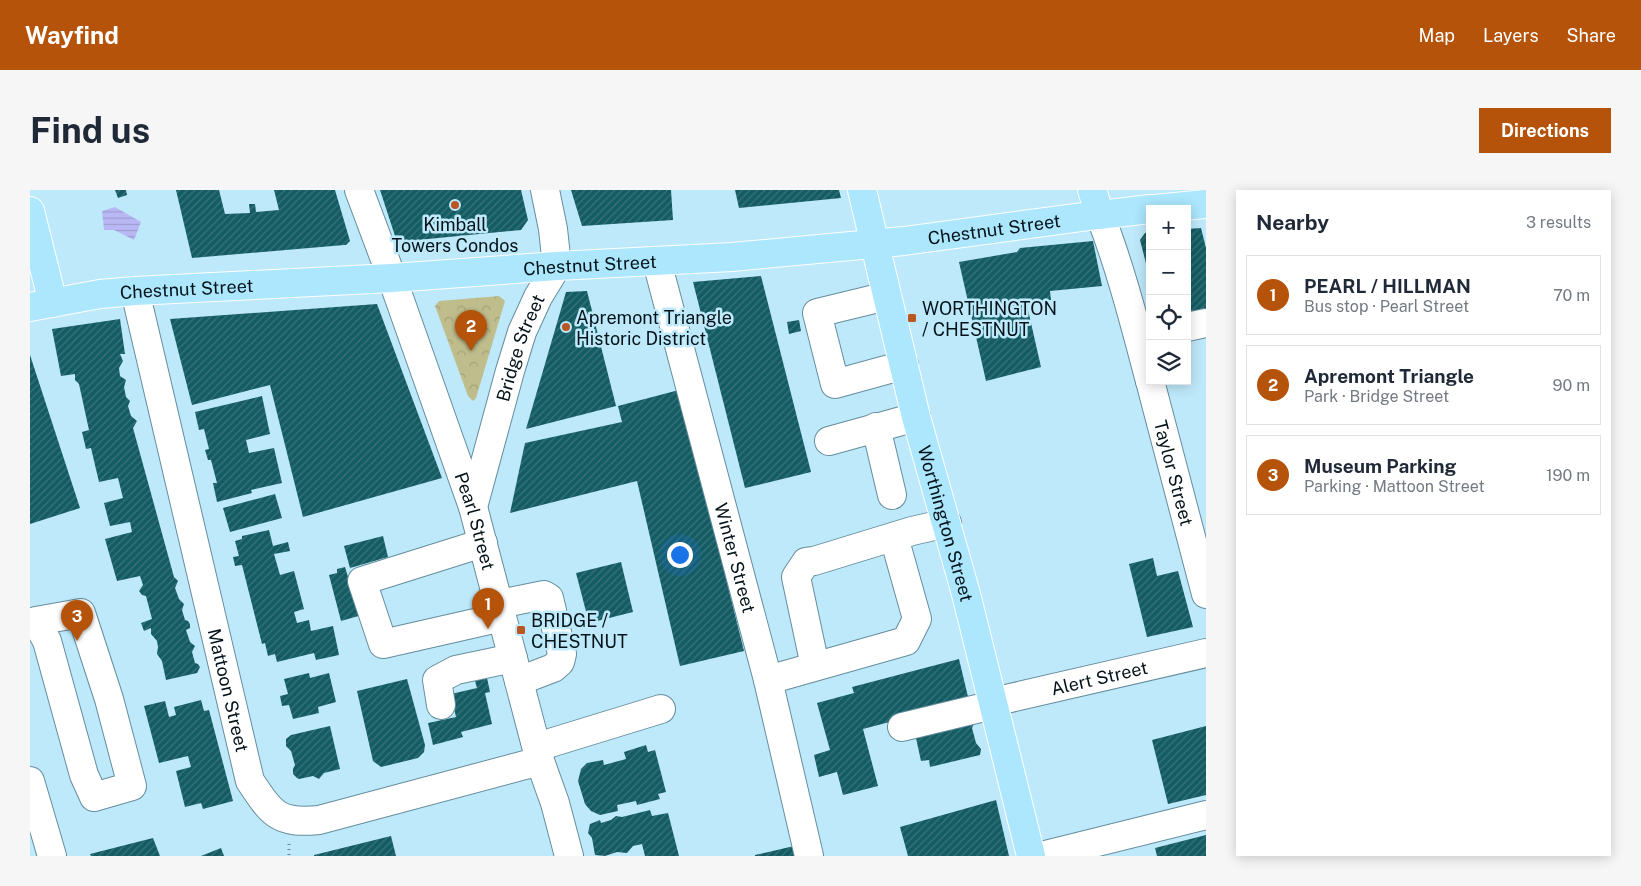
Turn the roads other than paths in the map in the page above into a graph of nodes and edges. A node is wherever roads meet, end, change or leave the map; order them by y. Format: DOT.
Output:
graph roads {
  1 [pos="359,190"];
  2 [pos="545,190"];
  3 [pos="862,190"];
  4 [pos="1092,190"];
  5 [pos="1206,204"];
  6 [pos="1191,205"];
  7 [pos="1146,209"];
  8 [pos="30,211"];
  9 [pos="1100,215"];
  10 [pos="874,244"];
  11 [pos="657,262"];
  12 [pos="557,266"];
  13 [pos="392,278"];
  14 [pos="135,291"];
  15 [pos="887,296"];
  16 [pos="42,305"];
  17 [pos="1206,323"];
  18 [pos="1191,327"];
  19 [pos="1145,340"];
  20 [pos="904,365"];
  21 [pos="1151,385"];
  22 [pos="916,417"];
  23 [pos="876,427"];
  24 [pos="829,441"];
  25 [pos="892,495"];
  26 [pos="473,507"];
  27 [pos="947,523"];
  28 [pos="894,537"];
  29 [pos="483,544"];
  30 [pos="1206,594"];
  31 [pos="501,610"];
  32 [pos="33,622"];
  33 [pos="1206,653"];
  34 [pos="815,666"];
  35 [pos="516,669"];
  36 [pos="768,680"];
  37 [pos="993,704"];
  38 [pos="441,705"];
  39 [pos="661,709"];
  40 [pos="902,727"];
  41 [pos="539,754"];
  42 [pos="30,781"];
  43 [pos="1206,815"];
  44 [pos="40,825"];
  45 [pos="565,855"];
  46 [pos="52,856"];
  47 [pos="809,856"];
  48 [pos="1031,856"];
  49 [pos="1041,856"];
  1 -- 13 [label="street, Pearl Street"];
  2 -- 12 [label="street"];
  3 -- 10 [label="main road, Worthington Street"];
  4 -- 9 [label="main road, Taylor Street"];
  5 -- 6 [label="main road"];
  7 -- 9 [label="main road, Chestnut Street"];
  8 -- 16 [label="main road"];
  9 -- 10 [label="main road, Chestnut Street"];
  9 -- 19 [label="street, Taylor Street"];
  10 -- 11 [label="main road, Chestnut Street"];
  10 -- 15 [label="main road, Worthington Street"];
  11 -- 12 [label="main road, Chestnut Street"];
  11 -- 36 [label="street, Winter Street"];
  12 -- 13 [label="main road, Chestnut Street"];
  12 -- 26 [label="street, Bridge Street"];
  13 -- 14 [label="main road, Chestnut Street"];
  13 -- 26 [label="street, Pearl Street"];
  14 -- 16 [label="main road, Chestnut Street"];
  14 -- 41 [label="street, Mattoon Street"];
  15 -- 20 [label="main road, Worthington Street"];
  15 -- 20 [label="street"];
  17 -- 18 [label="street"];
  20 -- 22 [label="main road, Worthington Street"];
  21 -- 30 [label="street, Taylor Street"];
  22 -- 23 [label="street"];
  22 -- 27 [label="main road, Worthington Street"];
  23 -- 24 [label="street"];
  23 -- 25 [label="street"];
  26 -- 29 [label="street, Pearl Street"];
  27 -- 28 [label="street"];
  27 -- 37 [label="main road, Worthington Street"];
  28 -- 34 [label="street"];
  28 -- 34 [label="street"];
  29 -- 31 [label="street, Pearl Street"];
  29 -- 31 [label="street"];
  31 -- 35 [label="street, Pearl Street"];
  31 -- 35 [label="street"];
  32 -- 32 [label="street"];
  33 -- 37 [label="street, Alert Street"];
  34 -- 36 [label="street"];
  35 -- 38 [label="street"];
  35 -- 41 [label="street, Pearl Street"];
  36 -- 47 [label="street, Winter Street"];
  37 -- 40 [label="street, Alert Street"];
  37 -- 48 [label="main road, Worthington Street"];
  39 -- 41 [label="street, Mattoon Street"];
  41 -- 45 [label="street, Pearl Street"];
  42 -- 44 [label="street"];
  43 -- 49 [label="street"];
  44 -- 46 [label="street"];
}
